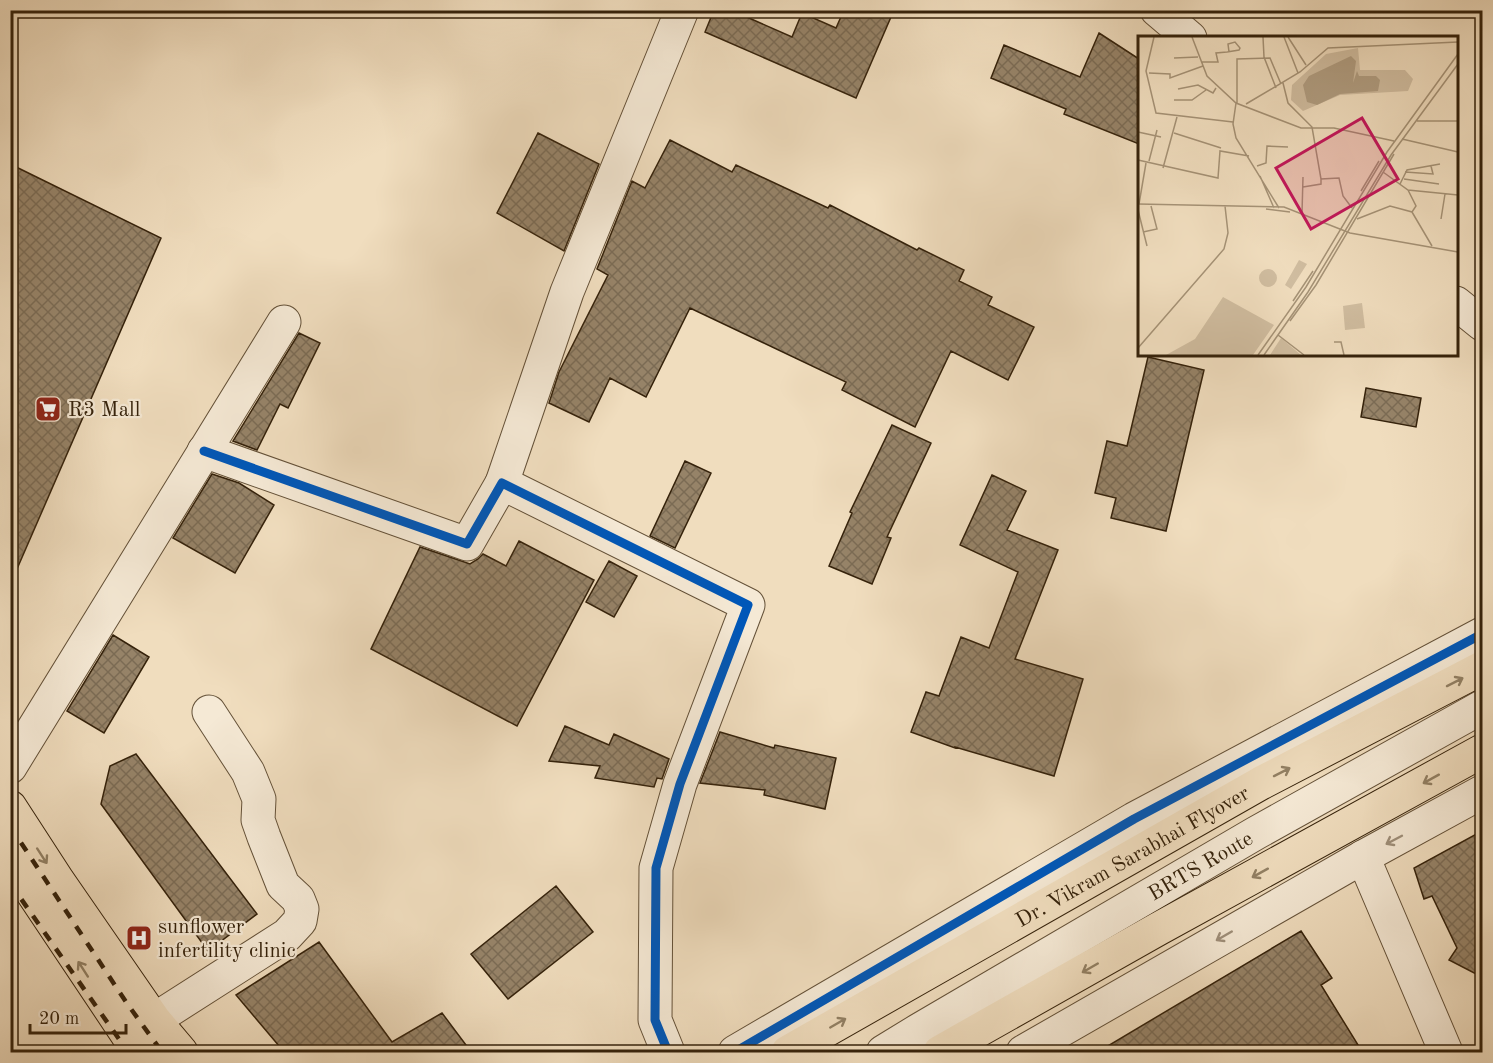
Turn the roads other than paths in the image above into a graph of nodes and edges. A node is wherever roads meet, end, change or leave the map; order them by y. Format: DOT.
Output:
graph roads {
  1 [pos="682,10"];
  2 [pos="1157,10"];
  3 [pos="1188,36"];
  4 [pos="1457,305"];
  5 [pos="284,322"];
  6 [pos="1482,324"];
  7 [pos="204,451"];
  8 [pos="502,483"];
  9 [pos="1482,634"];
  10 [pos="1482,668"];
  11 [pos="1482,707"];
  12 [pos="209,712"];
  13 [pos="1482,751"];
  14 [pos="10,767"];
  15 [pos="1482,792"];
  16 [pos="10,807"];
  17 [pos="1363,857"];
  18 [pos="10,859"];
  19 [pos="154,1020"];
  20 [pos="930,1041"];
  21 [pos="1442,1051"];
  22 [pos="136,1052"];
  23 [pos="181,1053"];
  24 [pos="668,1053"];
  25 [pos="735,1053"];
  26 [pos="788,1053"];
  27 [pos="870,1053"];
  28 [pos="883,1053"];
  29 [pos="1023,1053"];
  1 -- 8 [label="street"];
  2 -- 3 [label="street"];
  4 -- 6 [label="street"];
  5 -- 7 [label="street"];
  7 -- 8 [label="street"];
  7 -- 14 [label="street"];
  8 -- 24 [label="street"];
  9 -- 25 [label="street"];
  26 -- 10 [label="main road, Dr. Vikram Sarabhai Flyover, one-way"];
  11 -- 20 [label="street, BRTS Route"];
  12 -- 19 [label="street"];
  13 -- 20 [label="main road, one-way"];
  15 -- 17 [label="street, one-way"];
  16 -- 19 [label="main road, one-way"];
  17 -- 21 [label="street"];
  17 -- 29 [label="street, one-way"];
  22 -- 18 [label="main road, one-way"];
  19 -- 23 [label="main road"];
  20 -- 27 [label="street"];
  20 -- 28 [label="street"];
}
